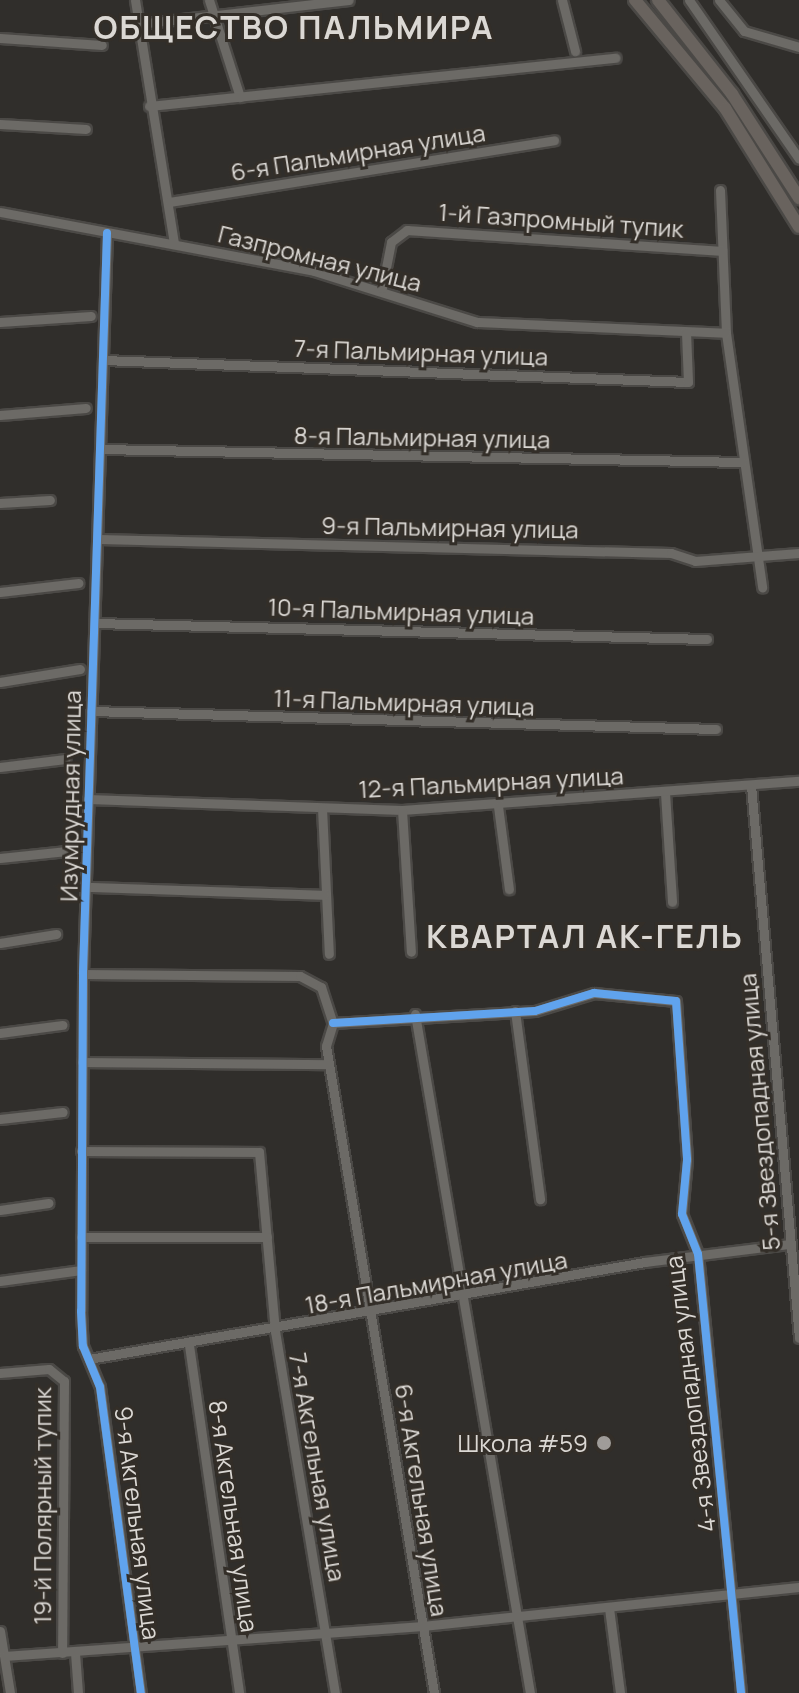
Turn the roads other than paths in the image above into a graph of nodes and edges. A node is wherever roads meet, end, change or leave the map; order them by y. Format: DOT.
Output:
graph roads {
  1 [pos="135,0"];
  2 [pos="209,0"];
  3 [pos="349,0"];
  4 [pos="562,0"];
  5 [pos="635,0"];
  6 [pos="658,0"];
  7 [pos="689,0"];
  8 [pos="719,0"];
  9 [pos="214,15"];
  10 [pos="138,24"];
  11 [pos="0,38"];
  12 [pos="102,45"];
  13 [pos="799,47"];
  14 [pos="575,51"];
  15 [pos="616,58"];
  16 [pos="240,97"];
  17 [pos="149,106"];
  18 [pos="0,124"];
  19 [pos="86,129"];
  20 [pos="554,140"];
  21 [pos="799,159"];
  22 [pos="720,190"];
  23 [pos="799,198"];
  24 [pos="169,202"];
  25 [pos="0,212"];
  26 [pos="799,227"];
  27 [pos="107,233"];
  28 [pos="174,244"];
  29 [pos="722,251"];
  30 [pos="382,288"];
  31 [pos="91,316"];
  32 [pos="0,322"];
  33 [pos="686,333"];
  34 [pos="726,333"];
  35 [pos="103,360"];
  36 [pos="86,408"];
  37 [pos="0,415"];
  38 [pos="101,449"];
  39 [pos="742,462"];
  40 [pos="50,500"];
  41 [pos="0,503"];
  42 [pos="99,539"];
  43 [pos="799,553"];
  44 [pos="755,559"];
  45 [pos="78,583"];
  46 [pos="762,587"];
  47 [pos="0,592"];
  48 [pos="95,623"];
  49 [pos="707,639"];
  50 [pos="80,669"];
  51 [pos="0,682"];
  52 [pos="91,711"];
  53 [pos="716,729"];
  54 [pos="66,759"];
  55 [pos="0,767"];
  56 [pos="799,781"];
  57 [pos="751,785"];
  58 [pos="665,793"];
  59 [pos="88,799"];
  60 [pos="498,806"];
  61 [pos="322,808"];
  62 [pos="402,810"];
  63 [pos="67,851"];
  64 [pos="0,858"];
  65 [pos="89,887"];
  66 [pos="509,889"];
  67 [pos="324,895"];
  68 [pos="672,902"];
  69 [pos="56,934"];
  70 [pos="0,943"];
  71 [pos="411,952"];
  72 [pos="329,954"];
  73 [pos="83,974"];
  74 [pos="515,1011"];
  75 [pos="415,1014"];
  76 [pos="333,1023"];
  77 [pos="62,1025"];
  78 [pos="0,1033"];
  79 [pos="82,1062"];
  80 [pos="329,1064"];
  81 [pos="63,1112"];
  82 [pos="0,1119"];
  83 [pos="81,1151"];
  84 [pos="540,1199"];
  85 [pos="48,1203"];
  86 [pos="0,1210"];
  87 [pos="81,1237"];
  88 [pos="267,1237"];
  89 [pos="790,1244"];
  90 [pos="698,1254"];
  91 [pos="81,1270"];
  92 [pos="0,1281"];
  93 [pos="460,1296"];
  94 [pos="371,1314"];
  95 [pos="275,1331"];
  96 [pos="799,1338"];
  97 [pos="189,1345"];
  98 [pos="89,1359"];
  99 [pos="0,1373"];
  100 [pos="799,1587"];
  101 [pos="732,1594"];
  102 [pos="609,1608"];
  103 [pos="520,1616"];
  104 [pos="422,1626"];
  105 [pos="0,1631"];
  106 [pos="326,1633"];
  107 [pos="231,1641"];
  108 [pos="134,1649"];
  109 [pos="62,1653"];
  110 [pos="75,1653"];
  111 [pos="5,1656"];
  112 [pos="6,1687"];
  113 [pos="78,1693"];
  114 [pos="141,1693"];
  115 [pos="239,1693"];
  116 [pos="335,1693"];
  117 [pos="434,1693"];
  118 [pos="530,1693"];
  119 [pos="620,1693"];
  120 [pos="741,1693"];
  1 -- 10 [label="street"];
  2 -- 9 [label="street"];
  3 -- 9 [label="street"];
  4 -- 14 [label="street"];
  5 -- 26 [label="main road"];
  6 -- 23 [label="main road"];
  7 -- 21 [label="street"];
  8 -- 13 [label="street"];
  9 -- 10 [label="street"];
  9 -- 16 [label="street"];
  10 -- 17 [label="street"];
  11 -- 12 [label="street"];
  15 -- 16 [label="street"];
  16 -- 17 [label="street"];
  17 -- 24 [label="street"];
  18 -- 19 [label="street"];
  20 -- 24 [label="street, 6-я Пальмирная улица"];
  22 -- 29 [label="street"];
  24 -- 28 [label="street"];
  25 -- 27 [label="street, Газпромная улица"];
  27 -- 28 [label="street, Газпромная улица"];
  27 -- 35 [label="street, Изумрудная улица"];
  28 -- 30 [label="street, Газпромная улица"];
  29 -- 30 [label="street, 1-й Газпромный тупик"];
  29 -- 34 [label="street"];
  30 -- 33 [label="street, Газпромная улица"];
  31 -- 32 [label="street"];
  33 -- 34 [label="street, Газпромная улица"];
  33 -- 35 [label="street, 7-я Пальмирная улица"];
  34 -- 39 [label="street"];
  35 -- 38 [label="street, Изумрудная улица"];
  36 -- 37 [label="street"];
  38 -- 39 [label="street, 8-я Пальмирная улица"];
  38 -- 42 [label="street, Изумрудная улица"];
  39 -- 44 [label="street"];
  40 -- 41 [label="street"];
  42 -- 44 [label="street, 9-я Пальмирная улица"];
  42 -- 48 [label="street, Изумрудная улица"];
  43 -- 44 [label="street, 9-я Пальмирная улица"];
  44 -- 46 [label="street"];
  45 -- 47 [label="street"];
  48 -- 49 [label="street, 10-я Пальмирная улица"];
  48 -- 52 [label="street, Изумрудная улица"];
  50 -- 51 [label="street"];
  52 -- 53 [label="street, 11-я Пальмирная улица"];
  52 -- 59 [label="street, Изумрудная улица"];
  54 -- 55 [label="street"];
  56 -- 57 [label="street, 12-я Пальмирная улица"];
  57 -- 58 [label="street, 12-я Пальмирная улица"];
  57 -- 89 [label="street, 5-я Звездопадная улица"];
  58 -- 60 [label="street, 12-я Пальмирная улица"];
  58 -- 68 [label="street"];
  59 -- 61 [label="street, 12-я Пальмирная улица"];
  59 -- 65 [label="street, Изумрудная улица"];
  60 -- 62 [label="street, 12-я Пальмирная улица"];
  60 -- 66 [label="street"];
  61 -- 62 [label="street, 12-я Пальмирная улица"];
  61 -- 67 [label="street"];
  62 -- 71 [label="street"];
  63 -- 64 [label="street"];
  65 -- 67 [label="street"];
  65 -- 73 [label="street, Изумрудная улица"];
  67 -- 72 [label="street"];
  69 -- 70 [label="street"];
  73 -- 76 [label="street"];
  73 -- 79 [label="street, Изумрудная улица"];
  74 -- 75 [label="street"];
  74 -- 84 [label="street"];
  74 -- 90 [label="street, 4-я Звездопадная улица"];
  75 -- 76 [label="street"];
  75 -- 93 [label="street"];
  76 -- 80 [label="street, 6-я Акгельная улица"];
  77 -- 78 [label="street"];
  79 -- 80 [label="street"];
  79 -- 83 [label="street, Изумрудная улица"];
  80 -- 94 [label="street, 6-я Акгельная улица"];
  81 -- 82 [label="street"];
  83 -- 87 [label="street, Изумрудная улица"];
  83 -- 88 [label="street, 7-я Акгельная улица"];
  85 -- 86 [label="street"];
  87 -- 88 [label="street"];
  87 -- 91 [label="street, Изумрудная улица"];
  88 -- 95 [label="street, 7-я Акгельная улица"];
  89 -- 90 [label="street, 18-я Пальмирная улица"];
  89 -- 96 [label="street, 5-я Звездопадная улица"];
  90 -- 93 [label="street, 18-я Пальмирная улица"];
  90 -- 101 [label="street, 4-я Звездопадная улица"];
  91 -- 92 [label="street"];
  91 -- 98 [label="street, Изумрудная улица"];
  93 -- 94 [label="street, 18-я Пальмирная улица"];
  93 -- 103 [label="street"];
  94 -- 95 [label="street, 18-я Пальмирная улица"];
  94 -- 104 [label="street, 6-я Акгельная улица"];
  95 -- 97 [label="street, 18-я Пальмирная улица"];
  95 -- 106 [label="street, 7-я Акгельная улица"];
  97 -- 98 [label="street, 18-я Пальмирная улица"];
  97 -- 107 [label="street, 8-я Акгельная улица"];
  98 -- 108 [label="street, 9-я Акгельная улица"];
  99 -- 109 [label="street, 19-й Полярный тупик"];
  100 -- 101 [label="street"];
  101 -- 102 [label="street"];
  101 -- 120 [label="street, 4-я Звездопадная улица"];
  102 -- 103 [label="street"];
  102 -- 119 [label="street"];
  103 -- 104 [label="street"];
  103 -- 118 [label="street"];
  104 -- 106 [label="street"];
  104 -- 117 [label="street, 6-я Акгельная улица"];
  105 -- 111 [label="street"];
  106 -- 107 [label="street"];
  106 -- 116 [label="street, 7-я Акгельная улица"];
  107 -- 108 [label="street"];
  107 -- 115 [label="street, 8-я Акгельная улица"];
  108 -- 110 [label="street"];
  108 -- 114 [label="street, 9-я Акгельная улица"];
  109 -- 110 [label="street"];
  109 -- 111 [label="street"];
  110 -- 113 [label="street"];
  111 -- 112 [label="street"];
}
